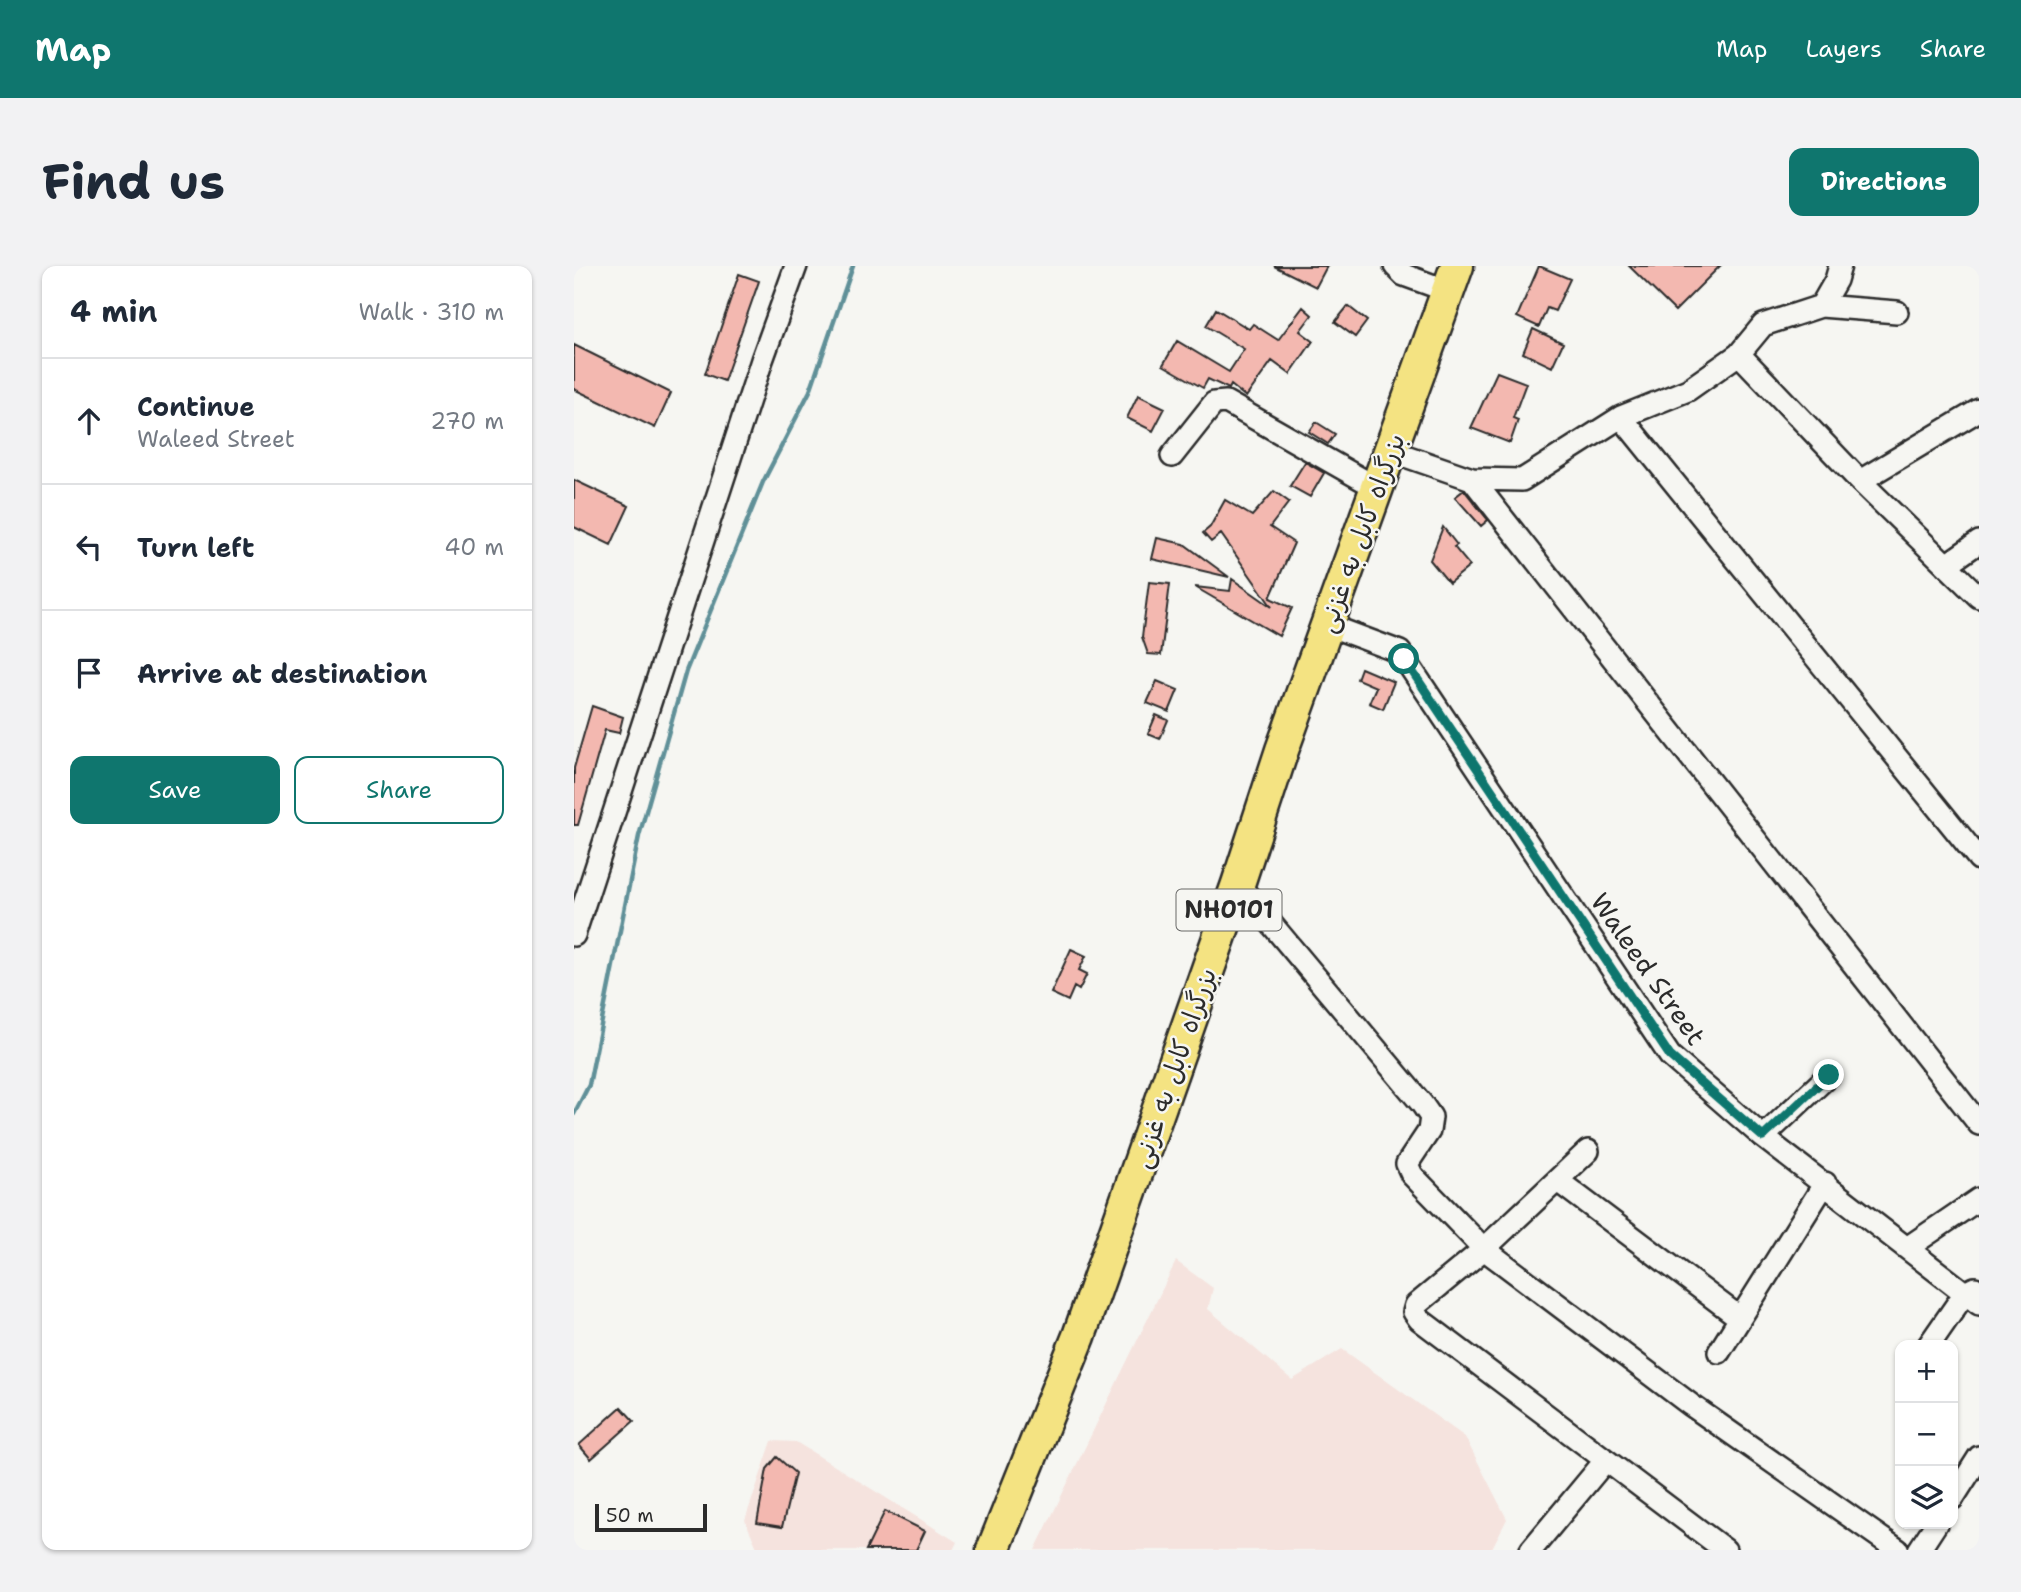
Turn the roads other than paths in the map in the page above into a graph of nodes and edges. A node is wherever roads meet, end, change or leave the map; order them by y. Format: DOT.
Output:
graph roads {
  1 [pos="796,266"];
  2 [pos="1395,266"];
  3 [pos="1840,266"];
  4 [pos="1452,279"];
  5 [pos="1821,306"];
  6 [pos="1897,312"];
  7 [pos="1739,354"];
  8 [pos="1979,410"];
  9 [pos="1621,416"];
  10 [pos="1391,451"];
  11 [pos="1172,456"];
  12 [pos="1472,479"];
  13 [pos="1860,481"];
  14 [pos="1377,488"];
  15 [pos="1979,542"];
  16 [pos="1946,565"];
  17 [pos="1979,597"];
  18 [pos="1328,625"];
  19 [pos="1979,859"];
  20 [pos="1238,884"];
  21 [pos="574,935"];
  22 [pos="1829,1075"];
  23 [pos="1979,1124"];
  24 [pos="1763,1137"];
  25 [pos="1588,1151"];
  26 [pos="1558,1181"];
  27 [pos="1825,1183"];
  28 [pos="1979,1199"];
  29 [pos="1908,1248"];
  30 [pos="1484,1249"];
  31 [pos="1974,1294"];
  32 [pos="1741,1318"];
  33 [pos="1933,1340"];
  34 [pos="1719,1352"];
  35 [pos="1979,1457"];
  36 [pos="1605,1461"];
  37 [pos="1958,1490"];
  38 [pos="1933,1529"];
  39 [pos="1535,1549"];
  40 [pos="993,1550"];
  41 [pos="1725,1550"];
  42 [pos="1898,1550"];
  43 [pos="1919,1550"];
  1 -- 21 [label="street"];
  2 -- 4 [label="street"];
  3 -- 5 [label="street"];
  4 -- 10 [label="highway, بزرگراه کابل به غزنی / NH0101"];
  5 -- 6 [label="street"];
  5 -- 7 [label="street"];
  7 -- 9 [label="street"];
  7 -- 13 [label="street"];
  8 -- 13 [label="street"];
  9 -- 12 [label="street"];
  9 -- 19 [label="street"];
  10 -- 12 [label="street"];
  10 -- 14 [label="highway, بزرگراه کابل به غزنی / NH0101"];
  11 -- 14 [label="street"];
  12 -- 23 [label="street"];
  13 -- 16 [label="street"];
  14 -- 18 [label="highway, بزرگراه کابل به غزنی / NH0101"];
  15 -- 16 [label="street"];
  16 -- 17 [label="street"];
  18 -- 20 [label="highway, بزرگراه کابل به غزنی / NH0101"];
  18 -- 24 [label="street, Waleed Street"];
  20 -- 30 [label="street"];
  20 -- 40 [label="highway, بزرگراه کابل به غزنی / NH0101"];
  22 -- 24 [label="street"];
  24 -- 27 [label="street, Waleed Street"];
  25 -- 26 [label="street"];
  26 -- 30 [label="street"];
  26 -- 32 [label="street"];
  27 -- 29 [label="street, Waleed Street"];
  27 -- 32 [label="street"];
  28 -- 29 [label="street"];
  29 -- 31 [label="street, Waleed Street"];
  30 -- 36 [label="street"];
  30 -- 42 [label="street"];
  31 -- 33 [label="street"];
  32 -- 34 [label="street"];
  35 -- 37 [label="street"];
  36 -- 39 [label="street"];
  36 -- 41 [label="street"];
  38 -- 43 [label="street"];
}
